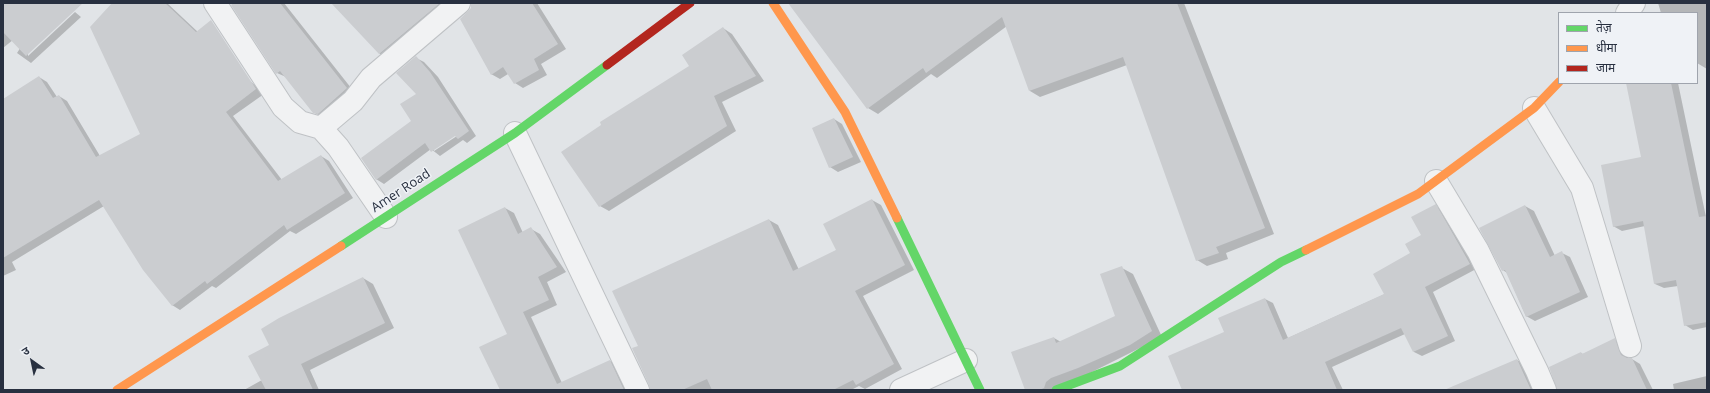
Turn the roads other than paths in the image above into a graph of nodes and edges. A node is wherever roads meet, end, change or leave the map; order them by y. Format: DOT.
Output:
graph roads {
  1 [pos="215,3"];
  2 [pos="459,3"];
  3 [pos="690,3"];
  4 [pos="773,3"];
  5 [pos="1634,3"];
  6 [pos="1628,12"];
  7 [pos="1558,83"];
  8 [pos="1534,108"];
  9 [pos="321,128"];
  10 [pos="515,133"];
  11 [pos="1436,181"];
  12 [pos="386,216"];
  13 [pos="1630,346"];
  14 [pos="966,360"];
  15 [pos="117,390"];
  16 [pos="638,390"];
  17 [pos="901,390"];
  18 [pos="980,390"];
  19 [pos="1056,390"];
  20 [pos="1545,390"];
  1 -- 9 [label="street"];
  2 -- 9 [label="street"];
  3 -- 10 [label="street, Amer Road"];
  4 -- 14 [label="street"];
  5 -- 6 [label="street"];
  7 -- 8 [label="street"];
  8 -- 11 [label="street"];
  8 -- 13 [label="street"];
  9 -- 12 [label="street"];
  10 -- 12 [label="street, Amer Road"];
  10 -- 16 [label="street"];
  11 -- 19 [label="street"];
  11 -- 20 [label="street"];
  12 -- 15 [label="street, Amer Road"];
  14 -- 17 [label="street"];
  14 -- 18 [label="street"];
}
